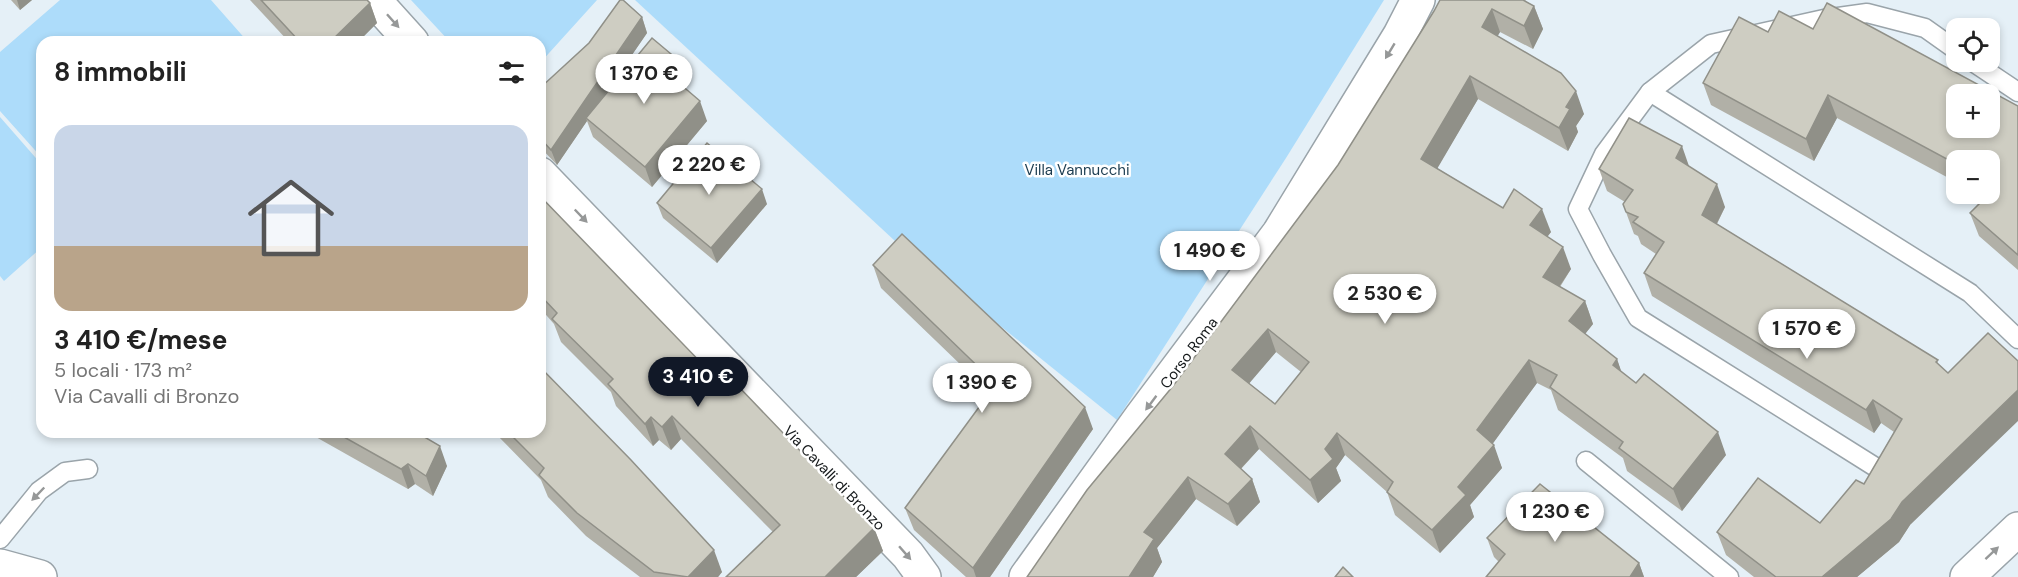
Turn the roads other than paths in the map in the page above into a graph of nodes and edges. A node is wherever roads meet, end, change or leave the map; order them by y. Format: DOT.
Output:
graph roads {
  1 [pos="374,0"];
  2 [pos="1419,0"];
  3 [pos="407,36"];
  4 [pos="1946,43"];
  5 [pos="1988,72"];
  6 [pos="1650,92"];
  7 [pos="2018,92"];
  8 [pos="546,180"];
  9 [pos="2018,339"];
  10 [pos="1586,462"];
  11 [pos="88,470"];
  12 [pos="1880,470"];
  13 [pos="2018,529"];
  14 [pos="0,539"];
  15 [pos="0,567"];
  16 [pos="40,577"];
  17 [pos="924,577"];
  18 [pos="1026,577"];
  19 [pos="1729,577"];
  20 [pos="1967,577"];
  1 -- 3 [label="street, one-way"];
  2 -- 18 [label="street, Corso Roma, one-way"];
  4 -- 6 [label="lane"];
  5 -- 7 [label="lane"];
  6 -- 9 [label="lane"];
  6 -- 12 [label="lane"];
  8 -- 17 [label="street, Via Cavalli di Bronzo, one-way"];
  10 -- 19 [label="lane"];
  11 -- 14 [label="lane, one-way"];
  20 -- 13 [label="street, one-way"];
  15 -- 16 [label="street"];
}
